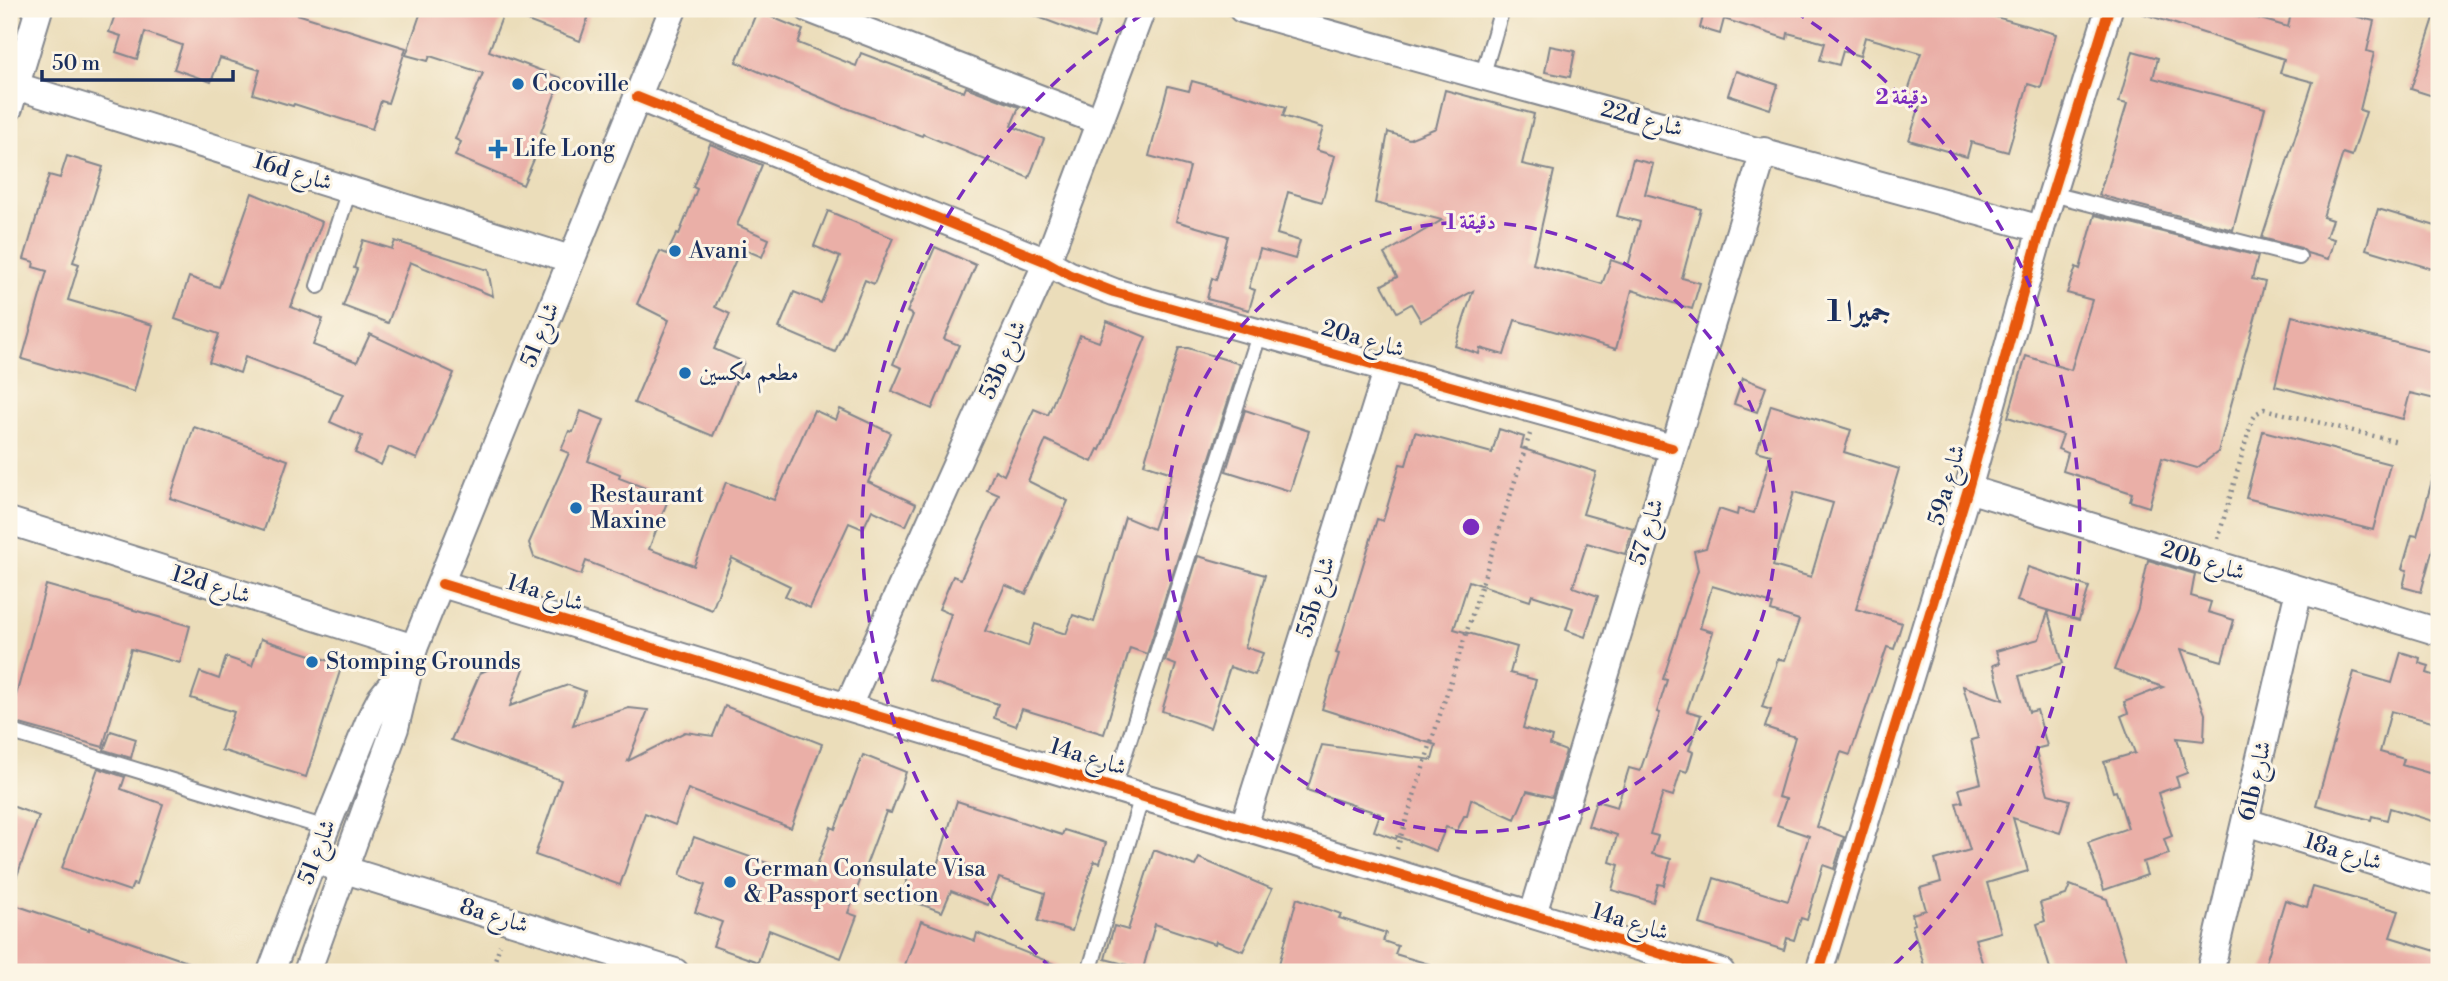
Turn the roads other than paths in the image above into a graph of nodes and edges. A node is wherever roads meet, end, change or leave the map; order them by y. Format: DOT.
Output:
graph roads {
  1 [pos="39,9"];
  2 [pos="673,9"];
  3 [pos="808,9"];
  4 [pos="1142,9"];
  5 [pos="1242,9"];
  6 [pos="1502,9"];
  7 [pos="2109,9"];
  8 [pos="1482,77"];
  9 [pos="12,97"];
  10 [pos="637,97"];
  11 [pos="1098,121"];
  12 [pos="1764,151"];
  13 [pos="349,190"];
  14 [pos="2052,194"];
  15 [pos="2041,229"];
  16 [pos="2299,257"];
  17 [pos="570,259"];
  18 [pos="1047,262"];
  19 [pos="318,286"];
  20 [pos="1260,332"];
  21 [pos="1388,368"];
  22 [pos="1672,449"];
  23 [pos="1968,489"];
  24 [pos="9,521"];
  25 [pos="442,584"];
  26 [pos="2299,590"];
  27 [pos="2439,632"];
  28 [pos="412,655"];
  29 [pos="848,706"];
  30 [pos="9,731"];
  31 [pos="1114,787"];
  32 [pos="1142,796"];
  33 [pos="2246,822"];
  34 [pos="1244,826"];
  35 [pos="326,828"];
  36 [pos="313,860"];
  37 [pos="344,869"];
  38 [pos="2439,882"];
  39 [pos="1533,914"];
  40 [pos="271,972"];
  41 [pos="307,972"];
  42 [pos="675,972"];
  43 [pos="1089,972"];
  44 [pos="1721,972"];
  45 [pos="1819,972"];
  46 [pos="2210,972"];
  1 -- 9 [label="street"];
  2 -- 10 [label="street, شارع 51"];
  3 -- 11 [label="street"];
  4 -- 11 [label="street, 53b شارع"];
  5 -- 8 [label="street, 22d شارع"];
  6 -- 8 [label="lane"];
  7 -- 14 [label="street, 59a شارع"];
  8 -- 12 [label="street, 22d شارع"];
  9 -- 13 [label="street, 16d شارع"];
  10 -- 17 [label="street, شارع 51"];
  10 -- 18 [label="street, 20a شارع"];
  11 -- 18 [label="street, 53b شارع"];
  12 -- 15 [label="street, 22d شارع"];
  12 -- 22 [label="street, شارع 57"];
  13 -- 17 [label="street, 16d شارع"];
  13 -- 19 [label="lane"];
  14 -- 15 [label="street, 59a شارع"];
  14 -- 16 [label="lane"];
  15 -- 23 [label="street, 59a شارع"];
  17 -- 25 [label="street, شارع 51"];
  18 -- 20 [label="street, 20a شارع"];
  18 -- 29 [label="street, 53b شارع"];
  20 -- 21 [label="street, 20a شارع"];
  20 -- 31 [label="lane"];
  21 -- 22 [label="street, 20a شارع"];
  21 -- 34 [label="street, 55b شارع"];
  22 -- 39 [label="street, شارع 57"];
  23 -- 26 [label="street, 20b شارع"];
  23 -- 45 [label="street, 59a شارع"];
  24 -- 28 [label="street, 12d شارع"];
  25 -- 28 [label="street, شارع 51"];
  25 -- 29 [label="street, 14a شارع"];
  26 -- 27 [label="street, 20b شارع"];
  26 -- 33 [label="street, 61b شارع"];
  28 -- 35 [label="street, شارع 51"];
  28 -- 37 [label="street, شارع 51"];
  29 -- 31 [label="street, 14a شارع"];
  30 -- 35 [label="lane"];
  31 -- 32 [label="street, 14a شارع"];
  32 -- 34 [label="street, 14a شارع"];
  32 -- 43 [label="lane"];
  33 -- 38 [label="street, 18a شارع"];
  33 -- 46 [label="street, 61b شارع"];
  34 -- 39 [label="street, 14a شارع"];
  35 -- 36 [label="street, شارع 51"];
  36 -- 37 [label="street, 8a شارع"];
  36 -- 40 [label="street, شارع 51"];
  37 -- 41 [label="street, شارع 51"];
  37 -- 42 [label="street, 8a شارع"];
  39 -- 44 [label="street, 14a شارع"];
}
